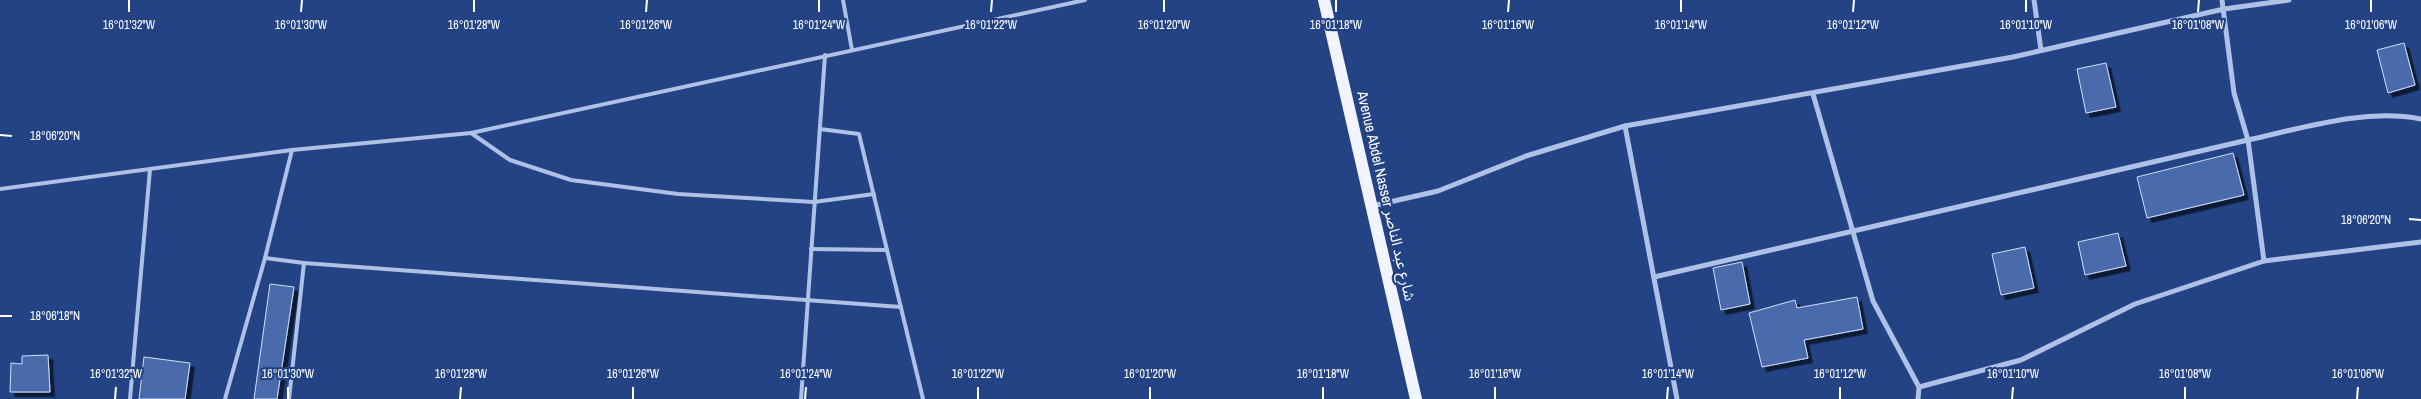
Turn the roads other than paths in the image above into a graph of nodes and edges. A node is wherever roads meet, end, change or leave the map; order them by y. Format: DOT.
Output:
graph roads {
  1 [pos="843,0"];
  2 [pos="1085,0"];
  3 [pos="1324,0"];
  4 [pos="2034,0"];
  5 [pos="2222,0"];
  6 [pos="2289,0"];
  7 [pos="2224,9"];
  8 [pos="852,50"];
  9 [pos="2042,50"];
  10 [pos="825,56"];
  11 [pos="1813,94"];
  12 [pos="2421,119"];
  13 [pos="1625,126"];
  14 [pos="820,129"];
  15 [pos="470,133"];
  16 [pos="2248,140"];
  17 [pos="292,150"];
  18 [pos="150,169"];
  19 [pos="0,189"];
  20 [pos="874,194"];
  21 [pos="814,202"];
  22 [pos="1371,206"];
  23 [pos="1853,231"];
  24 [pos="2421,242"];
  25 [pos="811,250"];
  26 [pos="887,250"];
  27 [pos="265,258"];
  28 [pos="2264,261"];
  29 [pos="304,263"];
  30 [pos="1654,277"];
  31 [pos="808,301"];
  32 [pos="901,308"];
  33 [pos="1919,387"];
  34 [pos="130,399"];
  35 [pos="225,399"];
  36 [pos="289,399"];
  37 [pos="801,399"];
  38 [pos="923,399"];
  39 [pos="1416,399"];
  40 [pos="1676,399"];
  41 [pos="1918,399"];
  1 -- 8 [label="lane"];
  2 -- 8 [label="lane"];
  3 -- 22 [label="main road, Avenue Abdel Nasser شارع عبد الناصر"];
  4 -- 9 [label="street"];
  5 -- 7 [label="street"];
  6 -- 7 [label="street"];
  7 -- 9 [label="street"];
  7 -- 16 [label="street"];
  8 -- 10 [label="lane"];
  9 -- 11 [label="street"];
  10 -- 14 [label="lane"];
  10 -- 15 [label="lane"];
  11 -- 13 [label="street"];
  11 -- 23 [label="street"];
  12 -- 16 [label="street"];
  13 -- 22 [label="street"];
  13 -- 30 [label="street"];
  14 -- 20 [label="lane"];
  14 -- 21 [label="lane"];
  15 -- 17 [label="lane"];
  15 -- 21 [label="lane"];
  16 -- 23 [label="street"];
  16 -- 28 [label="street"];
  17 -- 18 [label="lane"];
  17 -- 27 [label="lane"];
  18 -- 19 [label="lane"];
  18 -- 34 [label="lane"];
  20 -- 21 [label="lane"];
  20 -- 26 [label="lane"];
  21 -- 25 [label="lane"];
  22 -- 39 [label="main road, Avenue Abdel Nasser شارع عبد الناصر"];
  23 -- 30 [label="street"];
  23 -- 33 [label="street"];
  24 -- 28 [label="street"];
  25 -- 26 [label="lane"];
  25 -- 31 [label="lane"];
  26 -- 32 [label="lane"];
  27 -- 29 [label="lane"];
  27 -- 35 [label="lane"];
  28 -- 33 [label="street"];
  29 -- 31 [label="lane"];
  29 -- 36 [label="lane"];
  30 -- 40 [label="street"];
  31 -- 32 [label="lane"];
  31 -- 37 [label="lane"];
  32 -- 38 [label="lane"];
  33 -- 41 [label="street"];
}
